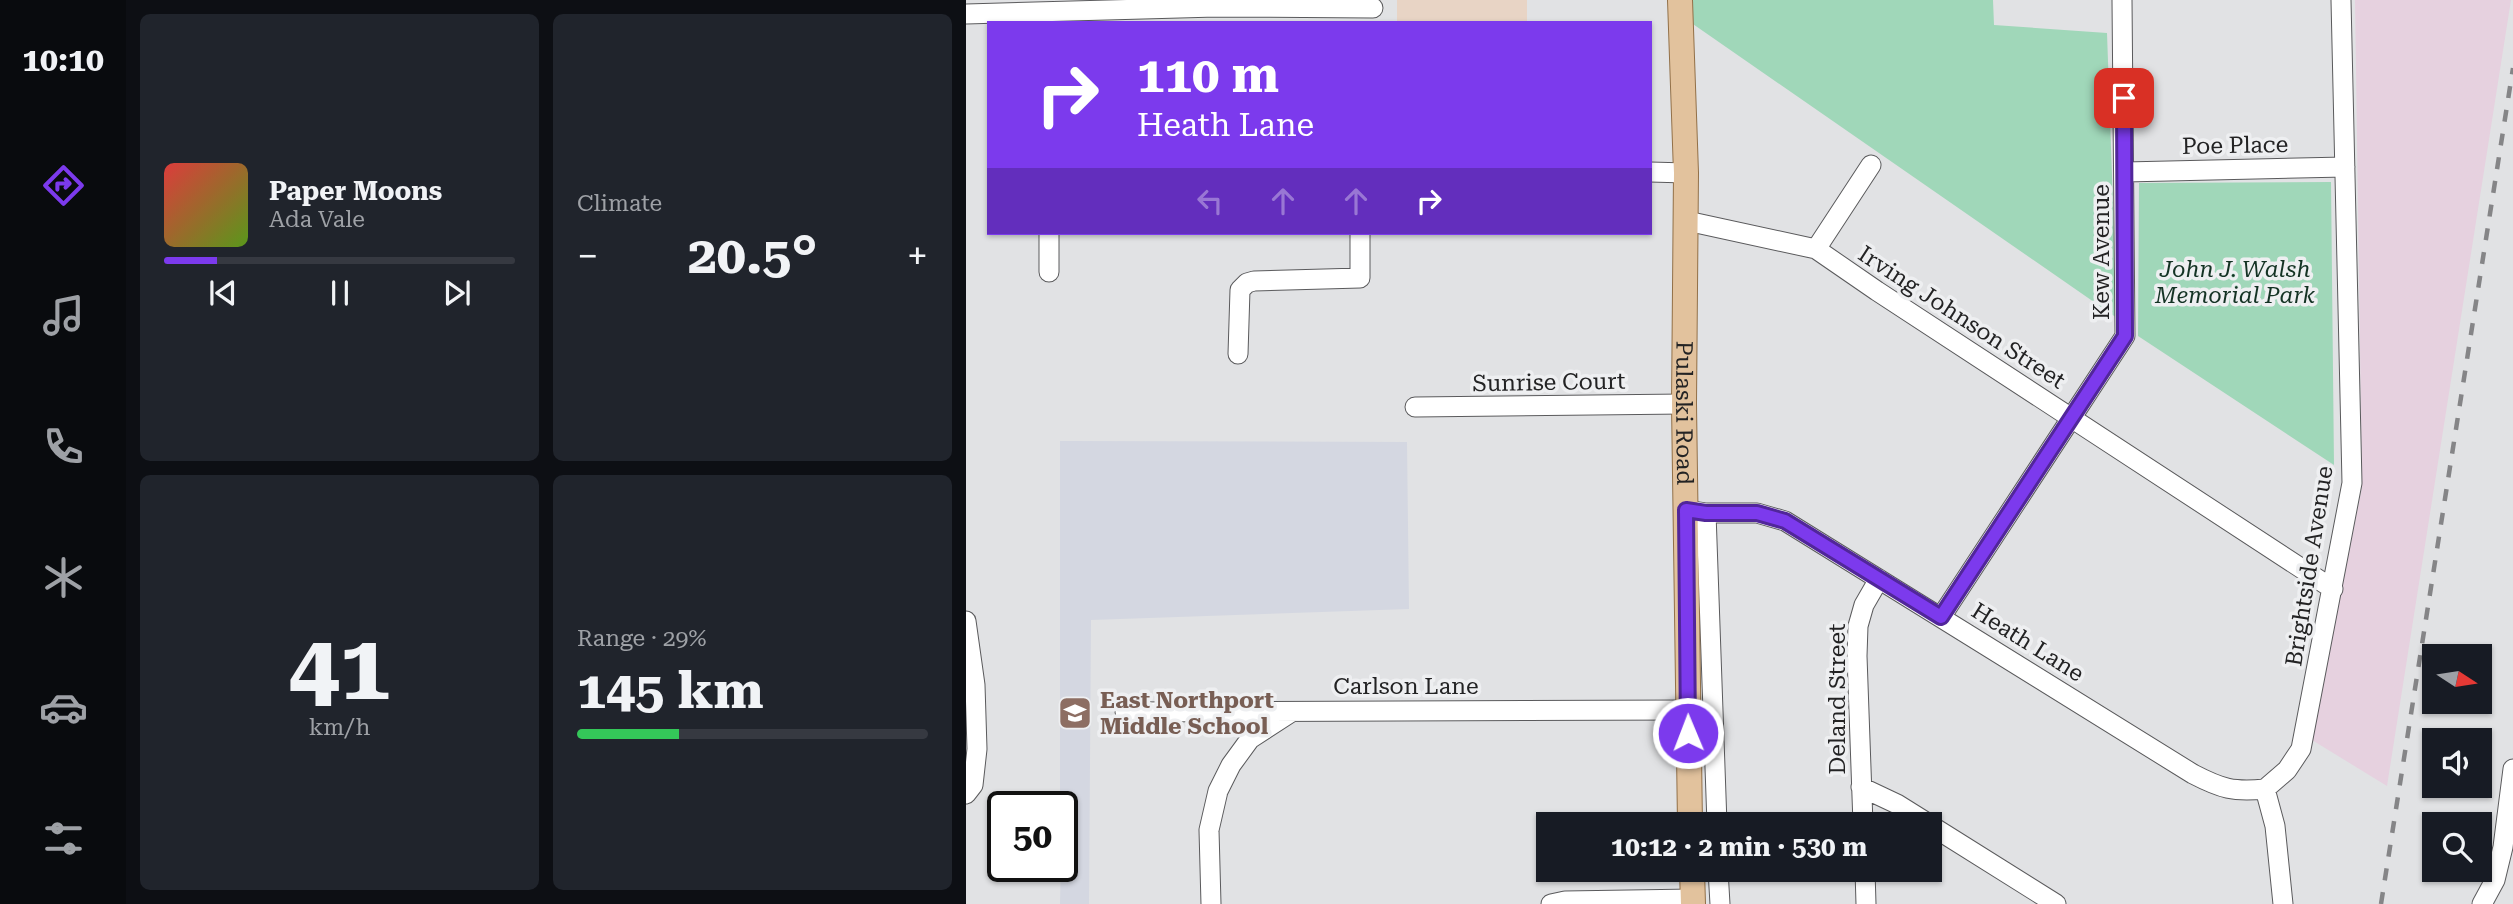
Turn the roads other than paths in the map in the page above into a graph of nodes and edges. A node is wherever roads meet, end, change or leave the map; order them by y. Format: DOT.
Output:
graph roads {
  1 [pos="1680,0"];
  2 [pos="2122,0"];
  3 [pos="2341,0"];
  4 [pos="1216,4"];
  5 [pos="1373,10"];
  6 [pos="966,14"];
  7 [pos="1271,16"];
  8 [pos="1048,17"];
  9 [pos="1871,165"];
  10 [pos="2346,167"];
  11 [pos="1652,172"];
  12 [pos="2125,172"];
  13 [pos="1686,173"];
  14 [pos="1687,221"];
  15 [pos="1049,235"];
  16 [pos="1360,235"];
  17 [pos="1816,249"];
  18 [pos="1049,272"];
  19 [pos="1238,354"];
  20 [pos="1684,404"];
  21 [pos="1415,407"];
  22 [pos="2073,418"];
  23 [pos="1696,512"];
  24 [pos="1880,579"];
  25 [pos="2333,589"];
  26 [pos="1941,617"];
  27 [pos="966,621"];
  28 [pos="1687,710"];
  29 [pos="1125,712"];
  30 [pos="1290,712"];
  31 [pos="2513,769"];
  32 [pos="1861,787"];
  33 [pos="2265,789"];
  34 [pos="966,794"];
  35 [pos="1690,812"];
  36 [pos="1716,812"];
  37 [pos="1862,812"];
  38 [pos="1910,812"];
  39 [pos="1942,833"];
  40 [pos="1692,882"];
  41 [pos="1719,882"];
  42 [pos="1865,882"];
  43 [pos="1693,901"];
  44 [pos="1211,904"];
  45 [pos="1551,904"];
  46 [pos="1720,904"];
  47 [pos="1866,904"];
  48 [pos="2056,904"];
  49 [pos="2283,904"];
  50 [pos="2482,904"];
  1 -- 13 [label="main road, Pulaski Road"];
  2 -- 12 [label="street, Kew Avenue"];
  3 -- 10 [label="street, Brightside Avenue"];
  4 -- 7 [label="street"];
  4 -- 8 [label="street"];
  5 -- 7 [label="street"];
  6 -- 8 [label="street"];
  9 -- 17 [label="street"];
  10 -- 12 [label="street, Poe Place"];
  10 -- 25 [label="street, Brightside Avenue"];
  11 -- 13 [label="street"];
  12 -- 22 [label="street, Kew Avenue"];
  13 -- 14 [label="main road, Pulaski Road"];
  14 -- 17 [label="street, Irving Johnson Street"];
  14 -- 20 [label="main road, Pulaski Road"];
  15 -- 18 [label="street"];
  16 -- 19 [label="street"];
  17 -- 22 [label="street, Irving Johnson Street"];
  20 -- 21 [label="street, Sunrise Court"];
  20 -- 23 [label="main road, Pulaski Road"];
  22 -- 25 [label="street, Irving Johnson Street"];
  22 -- 26 [label="street, Kew Avenue"];
  23 -- 24 [label="street, Heath Lane"];
  23 -- 28 [label="main road, Pulaski Road"];
  23 -- 36 [label="street"];
  24 -- 26 [label="street, Heath Lane"];
  24 -- 32 [label="street, Deland Street"];
  25 -- 33 [label="street, Brightside Avenue"];
  26 -- 33 [label="street, Heath Lane"];
  27 -- 34 [label="street"];
  28 -- 30 [label="street, Carlson Lane"];
  28 -- 35 [label="main road, Pulaski Road"];
  29 -- 30 [label="street, Carlson Lane"];
  30 -- 44 [label="street"];
  31 -- 50 [label="street"];
  32 -- 37 [label="street, Deland Street"];
  32 -- 38 [label="street"];
  33 -- 49 [label="street"];
  39 -- 48 [label="street"];
  40 -- 43 [label="main road"];
  41 -- 46 [label="street"];
  42 -- 47 [label="street"];
  43 -- 45 [label="street"];
}
